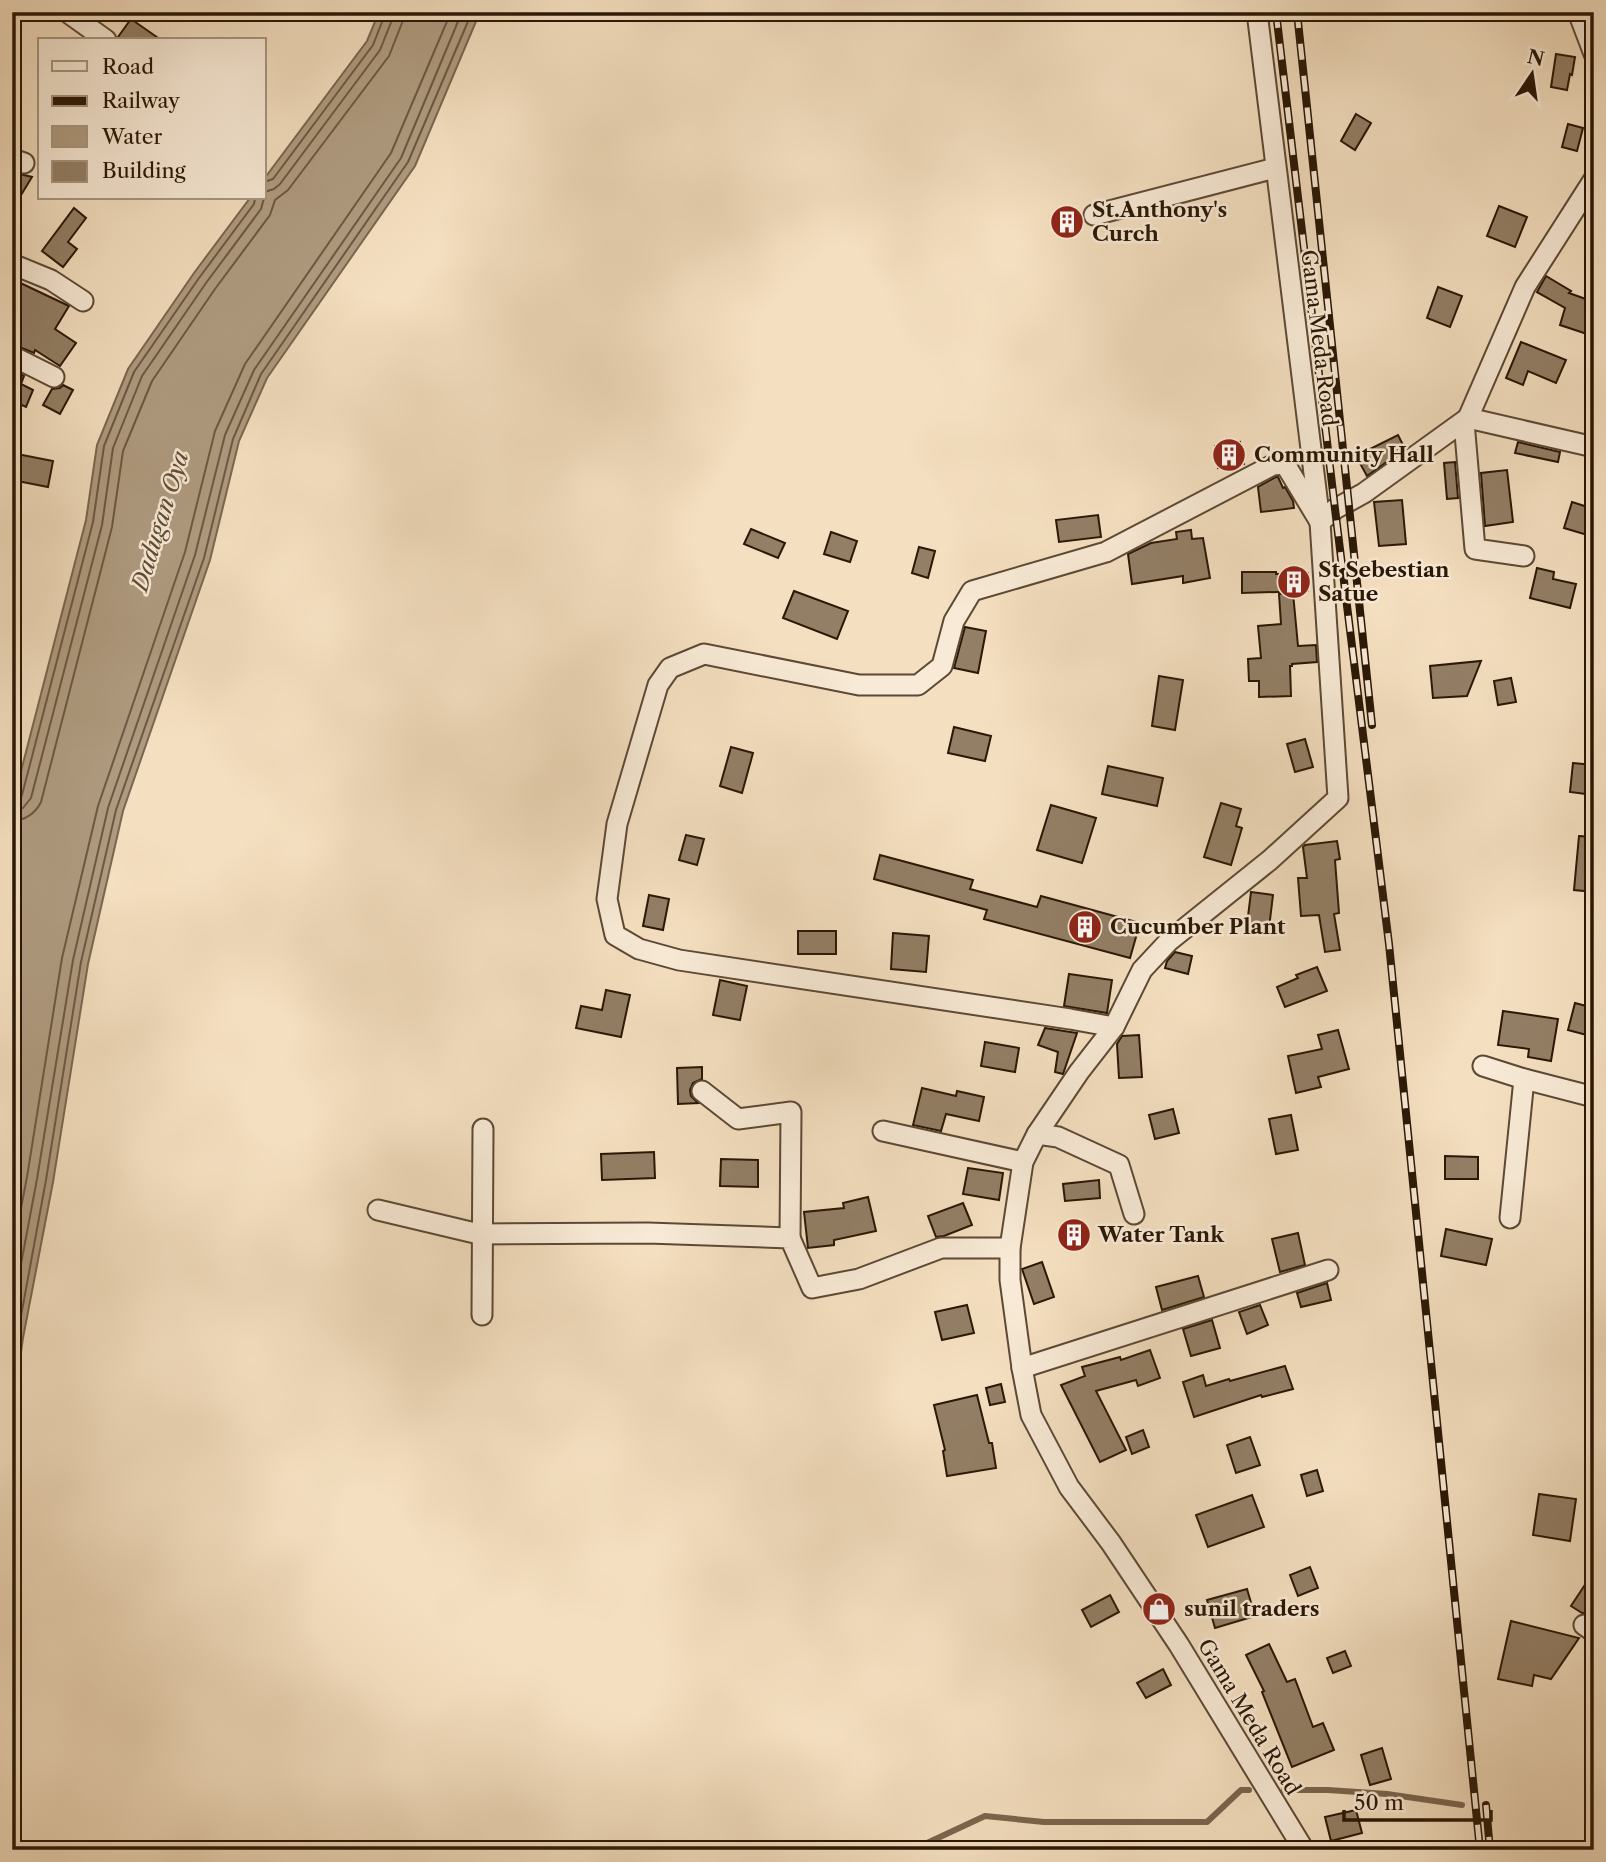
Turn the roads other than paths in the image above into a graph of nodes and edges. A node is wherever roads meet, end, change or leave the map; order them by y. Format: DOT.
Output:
graph roads {
  1 [pos="67,12"];
  2 [pos="1257,12"];
  3 [pos="1578,12"];
  4 [pos="103,38"];
  5 [pos="1594,54"];
  6 [pos="1275,168"];
  7 [pos="1594,178"];
  8 [pos="1094,215"];
  9 [pos="12,264"];
  10 [pos="83,301"];
  11 [pos="12,356"];
  12 [pos="54,377"];
  13 [pos="1466,420"];
  14 [pos="1594,447"];
  15 [pos="1320,522"];
  16 [pos="1524,555"];
  17 [pos="1115,1027"];
  18 [pos="1483,1066"];
  19 [pos="1524,1079"];
  20 [pos="702,1091"];
  21 [pos="1594,1097"];
  22 [pos="483,1129"];
  23 [pos="883,1131"];
  24 [pos="1037,1134"];
  25 [pos="1023,1162"];
  26 [pos="378,1210"];
  27 [pos="1135,1214"];
  28 [pos="1510,1217"];
  29 [pos="482,1234"];
  30 [pos="790,1238"];
  31 [pos="1010,1248"];
  32 [pos="1328,1270"];
  33 [pos="482,1315"];
  34 [pos="1022,1368"];
  35 [pos="1304,1850"];
  1 -- 4 [label="street"];
  2 -- 6 [label="street, Gama Meda Road"];
  3 -- 5 [label="street"];
  6 -- 8 [label="street"];
  6 -- 15 [label="street, Gama Meda Road"];
  7 -- 13 [label="street"];
  9 -- 10 [label="street"];
  11 -- 12 [label="street"];
  13 -- 14 [label="street"];
  13 -- 15 [label="street"];
  13 -- 16 [label="street"];
  15 -- 17 [label="street, Gama Meda Road"];
  15 -- 17 [label="street"];
  17 -- 24 [label="street, Gama Meda Road"];
  18 -- 19 [label="street"];
  19 -- 21 [label="street"];
  19 -- 28 [label="street"];
  20 -- 30 [label="street"];
  22 -- 29 [label="street"];
  23 -- 25 [label="street"];
  24 -- 25 [label="street, Gama Meda Road"];
  24 -- 27 [label="street"];
  25 -- 31 [label="street, Gama Meda Road"];
  26 -- 29 [label="street"];
  29 -- 30 [label="street"];
  29 -- 33 [label="street"];
  30 -- 31 [label="street"];
  31 -- 34 [label="street, Gama Meda Road"];
  32 -- 34 [label="street"];
  34 -- 35 [label="street, Gama Meda Road"];
}
